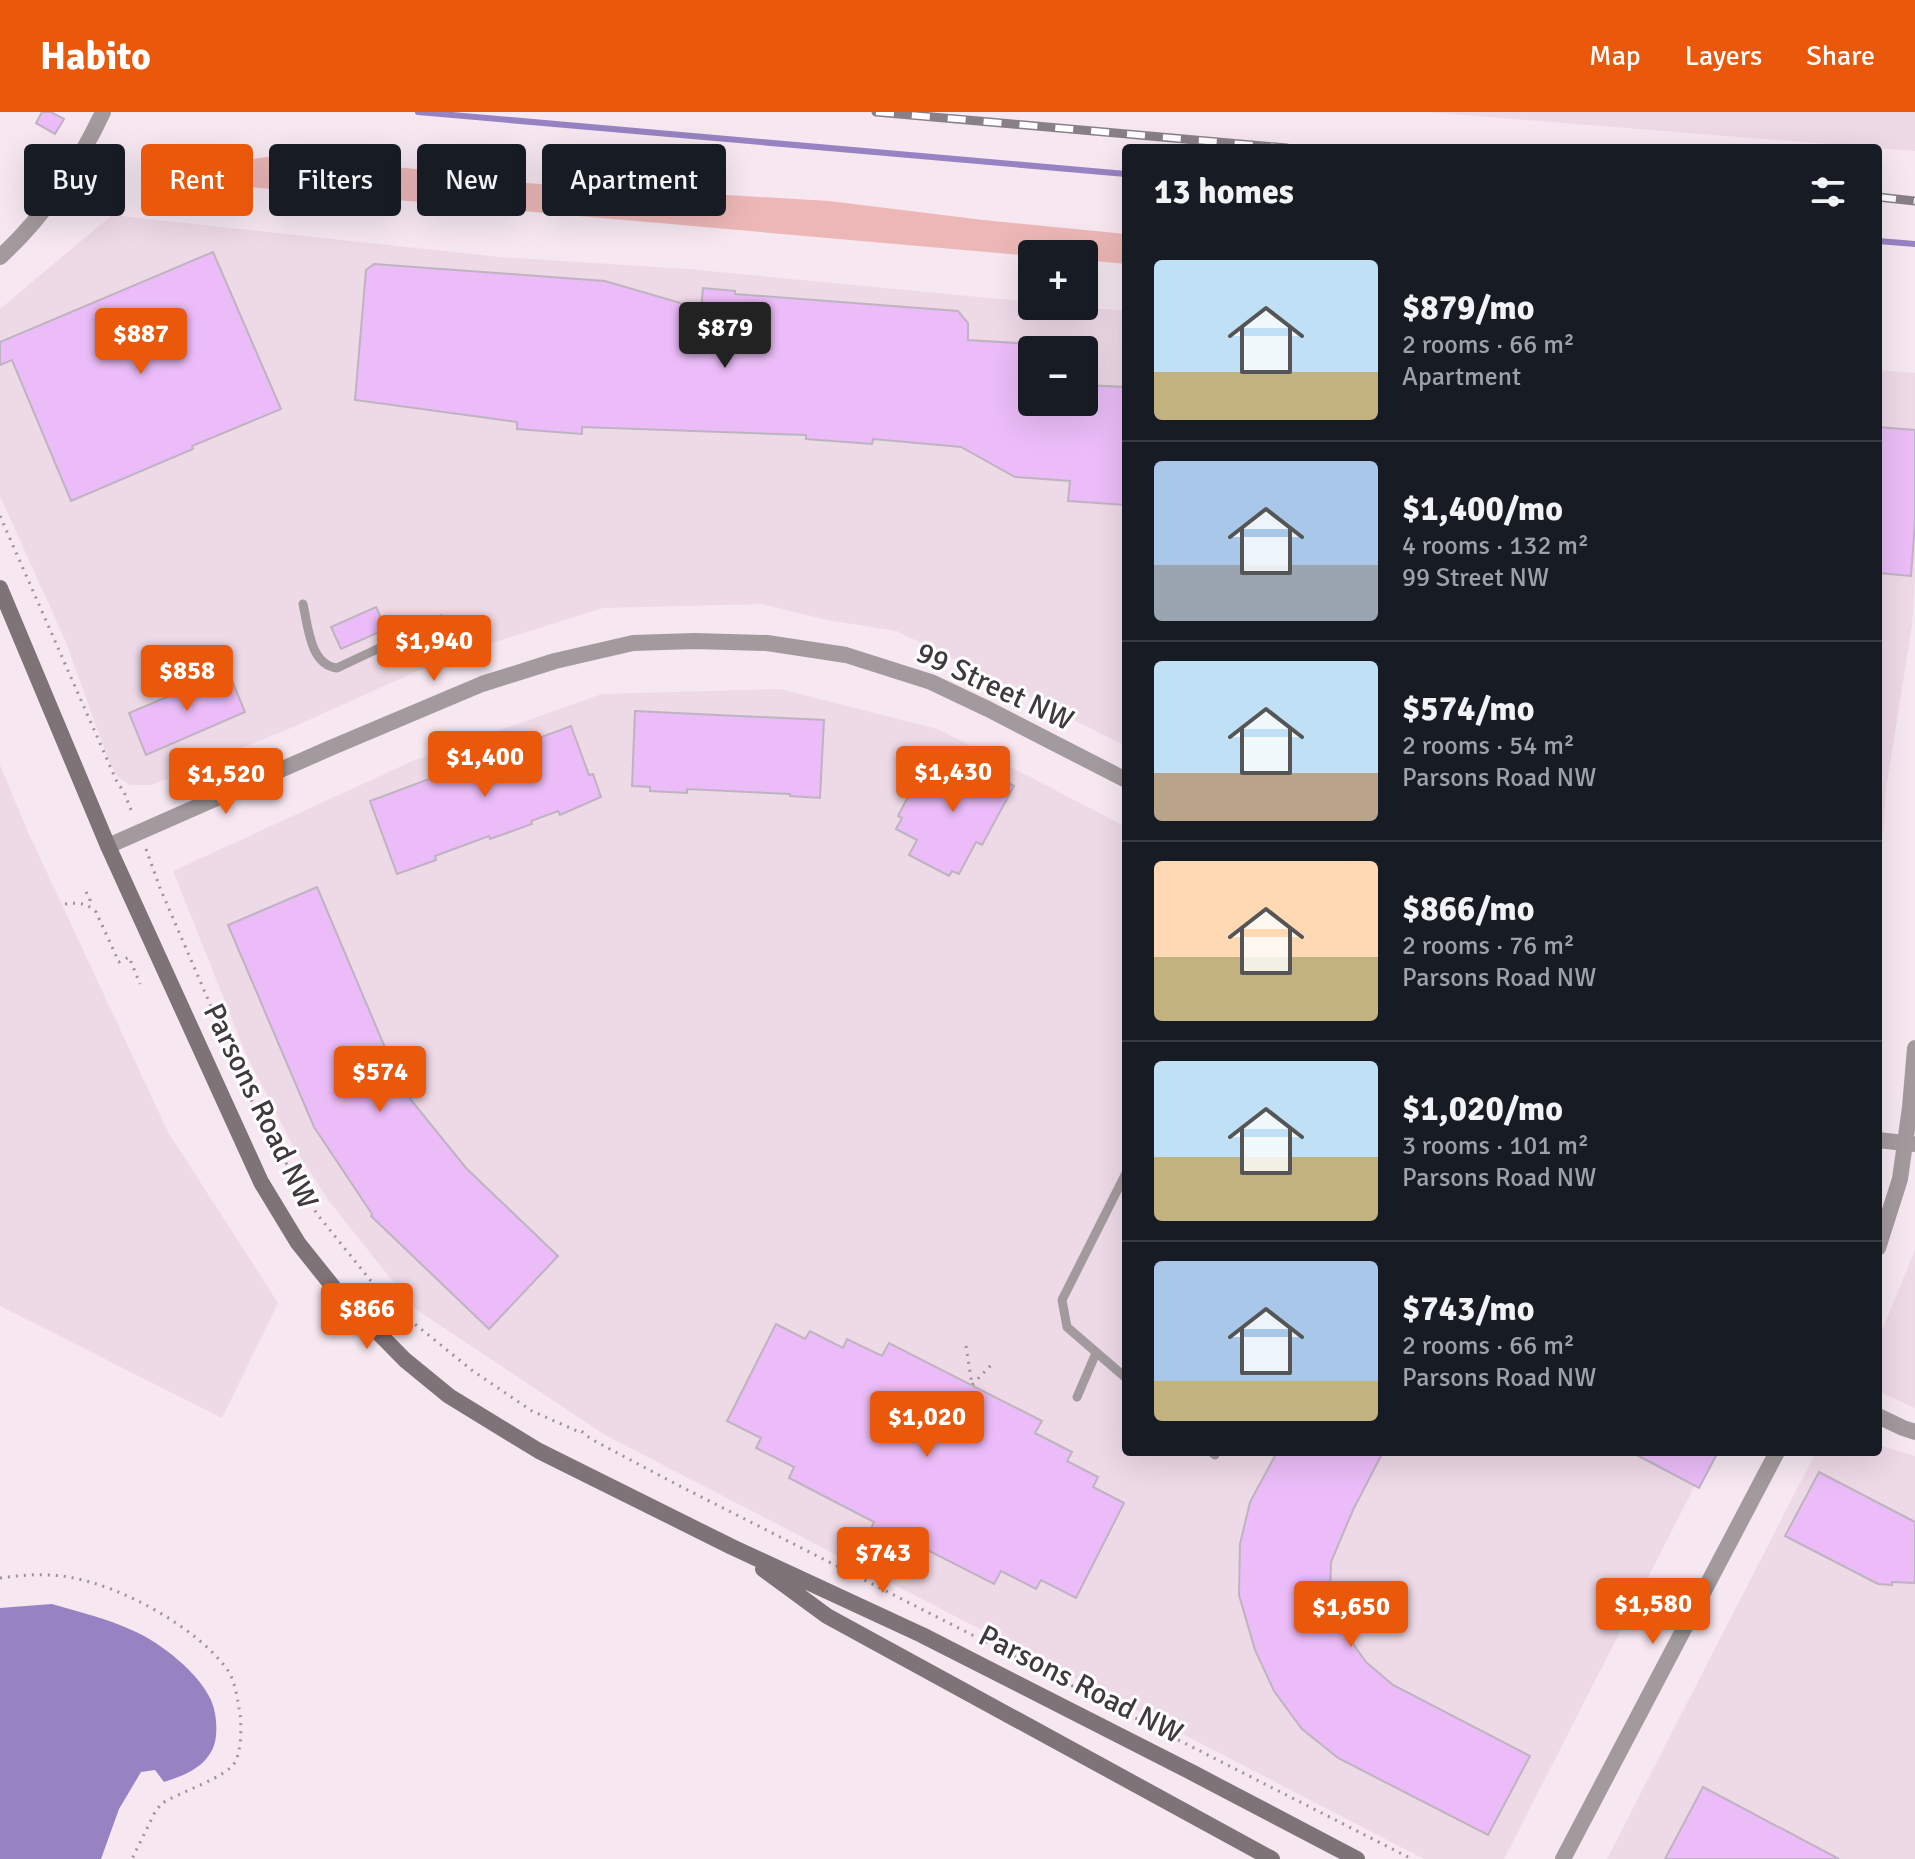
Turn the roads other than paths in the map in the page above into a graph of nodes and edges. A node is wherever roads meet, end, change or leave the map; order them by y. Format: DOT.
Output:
graph roads {
  1 [pos="103,112"];
  2 [pos="0,257"];
  3 [pos="0,588"];
  4 [pos="303,604"];
  5 [pos="441,619"];
  6 [pos="1122,778"];
  7 [pos="108,846"];
  8 [pos="1915,1048"];
  9 [pos="1882,1140"];
  10 [pos="1910,1144"];
  11 [pos="1122,1181"];
  12 [pos="1882,1235"];
  13 [pos="1096,1353"];
  14 [pos="1122,1375"];
  15 [pos="1077,1397"];
  16 [pos="1882,1418"];
  17 [pos="1915,1432"];
  18 [pos="1775,1456"];
  19 [pos="732,1547"];
  20 [pos="1272,1859"];
  21 [pos="1357,1859"];
  22 [pos="1563,1859"];
  1 -- 2 [label="street"];
  3 -- 7 [label="main road, Parsons Road NW"];
  4 -- 5 [label="lane"];
  6 -- 7 [label="street, 99 Street NW"];
  7 -- 19 [label="main road, Parsons Road NW"];
  8 -- 10 [label="street"];
  9 -- 10 [label="street"];
  10 -- 12 [label="street"];
  11 -- 13 [label="lane"];
  13 -- 14 [label="lane"];
  13 -- 15 [label="lane"];
  16 -- 17 [label="street"];
  18 -- 22 [label="street"];
  19 -- 20 [label="main road, Parsons Road NW"];
  19 -- 21 [label="main road, Parsons Road NW"];
}
